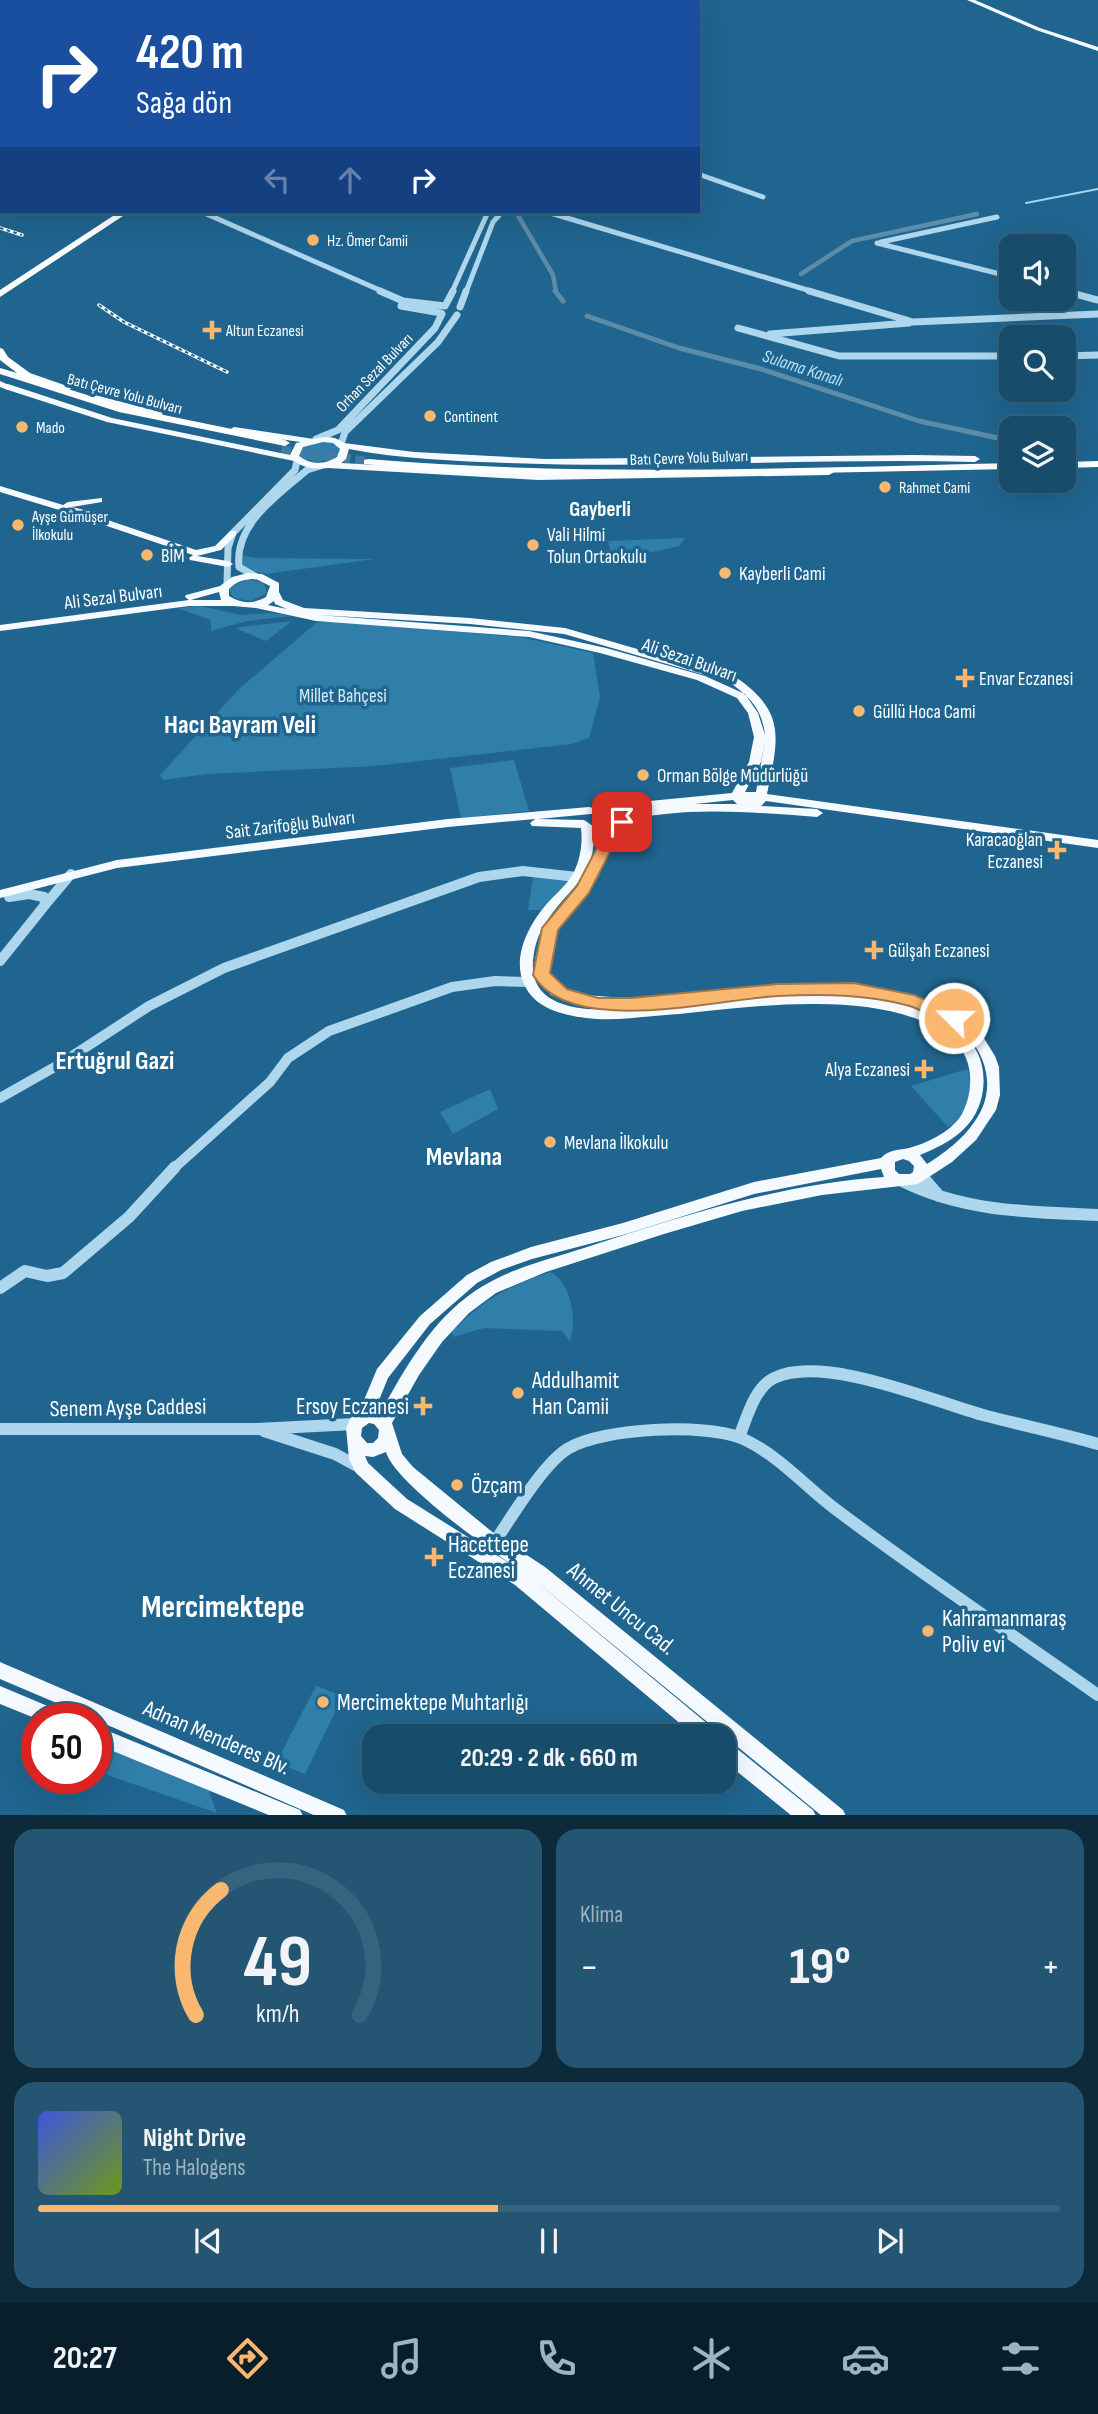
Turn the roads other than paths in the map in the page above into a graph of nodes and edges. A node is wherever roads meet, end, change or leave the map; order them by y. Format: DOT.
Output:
graph roads {
  1 [pos="970,0"];
  2 [pos="979,0"];
  3 [pos="1098,48"];
  4 [pos="700,175"];
  5 [pos="763,197"];
  6 [pos="104,214"];
  7 [pos="122,214"];
  8 [pos="201,214"];
  9 [pos="487,214"];
  10 [pos="500,214"];
  11 [pos="554,214"];
  12 [pos="563,214"];
  13 [pos="997,217"];
  14 [pos="640,240"];
  15 [pos="999,274"];
  16 [pos="19,278"];
  17 [pos="5,288"];
  18 [pos="0,294"];
  19 [pos="1076,294"];
  20 [pos="1098,300"];
  21 [pos="0,301"];
  22 [pos="460,307"];
  23 [pos="442,311"];
  24 [pos="1098,312"];
  25 [pos="457,315"];
  26 [pos="912,322"];
  27 [pos="738,328"];
  28 [pos="762,335"];
  29 [pos="0,351"];
  30 [pos="1098,355"];
  31 [pos="999,356"];
  32 [pos="1076,356"];
  33 [pos="0,365"];
  34 [pos="0,371"];
  35 [pos="27,376"];
  36 [pos="0,378"];
  37 [pos="3,386"];
  38 [pos="313,440"];
  39 [pos="342,445"];
  40 [pos="366,458"];
  41 [pos="1076,458"];
  42 [pos="1098,458"];
  43 [pos="999,459"];
  44 [pos="296,460"];
  45 [pos="1098,464"];
  46 [pos="1076,465"];
  47 [pos="325,466"];
  48 [pos="999,466"];
  49 [pos="0,489"];
  50 [pos="0,496"];
  51 [pos="99,500"];
  52 [pos="56,505"];
  53 [pos="79,517"];
  54 [pos="233,533"];
  55 [pos="205,556"];
  56 [pos="228,564"];
  57 [pos="255,576"];
  58 [pos="226,585"];
  59 [pos="275,593"];
  60 [pos="231,603"];
  61 [pos="255,605"];
  62 [pos="0,625"];
  63 [pos="762,796"];
  64 [pos="736,797"];
  65 [pos="748,807"];
  66 [pos="593,811"];
  67 [pos="642,814"];
  68 [pos="607,822"];
  69 [pos="528,824"];
  70 [pos="585,825"];
  71 [pos="1098,844"];
  72 [pos="1098,850"];
  73 [pos="594,855"];
  74 [pos="577,877"];
  75 [pos="67,879"];
  76 [pos="3,897"];
  77 [pos="45,905"];
  78 [pos="0,961"];
  79 [pos="529,982"];
  80 [pos="0,1098"];
  81 [pos="908,1154"];
  82 [pos="886,1163"];
  83 [pos="920,1174"];
  84 [pos="902,1181"];
  85 [pos="939,1196"];
  86 [pos="1098,1215"];
  87 [pos="0,1287"];
  88 [pos="360,1421"];
  89 [pos="386,1428"];
  90 [pos="0,1429"];
  91 [pos="257,1429"];
  92 [pos="739,1437"];
  93 [pos="1098,1444"];
  94 [pos="357,1445"];
  95 [pos="362,1468"];
  96 [pos="494,1543"];
  97 [pos="0,1670"];
  98 [pos="0,1695"];
  99 [pos="1098,1695"];
  100 [pos="21,1704"];
  101 [pos="695,1724"];
  102 [pos="112,1741"];
  103 [pos="736,1759"];
  104 [pos="294,1815"];
  105 [pos="338,1815"];
  106 [pos="807,1815"];
  107 [pos="837,1815"];
  1 -- 3 [label="main road"];
  2 -- 3 [label="main road"];
  4 -- 5 [label="street"];
  6 -- 16 [label="highway"];
  7 -- 16 [label="highway"];
  8 -- 23 [label="street"];
  9 -- 23 [label="street, Orhan Sezal Bulvarı"];
  10 -- 22 [label="street, Orhan Sezal Bulvarı"];
  11 -- 14 [label="street"];
  12 -- 14 [label="street"];
  13 -- 15 [label="street"];
  14 -- 24 [label="street"];
  14 -- 26 [label="street"];
  16 -- 17 [label="highway"];
  17 -- 18 [label="highway"];
  17 -- 21 [label="highway"];
  19 -- 20 [label="street"];
  22 -- 23 [label="street"];
  22 -- 25 [label="street, Orhan Sezal Bulvarı"];
  23 -- 25 [label="street"];
  23 -- 38 [label="street, Orhan Sezal Bulvarı"];
  24 -- 26 [label="street"];
  25 -- 39 [label="street, Orhan Sezal Bulvarı"];
  26 -- 28 [label="street"];
  27 -- 28 [label="street"];
  28 -- 31 [label="street"];
  29 -- 35 [label="highway"];
  30 -- 32 [label="street"];
  33 -- 35 [label="highway"];
  34 -- 36 [label="highway, Batı Çevre Yolu Bulvarı"];
  35 -- 38 [label="main road"];
  37 -- 44 [label="main road"];
  38 -- 39 [label="main road"];
  38 -- 44 [label="main road"];
  39 -- 40 [label="main road"];
  39 -- 47 [label="main road"];
  40 -- 43 [label="highway, Batı Çevre Yolu Bulvarı"];
  40 -- 47 [label="main road"];
  40 -- 48 [label="highway, Batı Çevre Yolu Bulvarı"];
  41 -- 42 [label="highway"];
  44 -- 47 [label="main road"];
  44 -- 54 [label="street"];
  45 -- 46 [label="highway"];
  47 -- 57 [label="street"];
  49 -- 52 [label="main road"];
  50 -- 53 [label="main road"];
  51 -- 52 [label="main road"];
  52 -- 53 [label="main road"];
  53 -- 55 [label="main road"];
  54 -- 55 [label="main road"];
  54 -- 56 [label="street"];
  55 -- 56 [label="main road"];
  56 -- 58 [label="street"];
  57 -- 58 [label="main road, Ali Sezal Bulvarı"];
  57 -- 59 [label="main road, Ali Sezai Bulvarı"];
  58 -- 60 [label="main road"];
  58 -- 62 [label="main road, Ali Sezal Bulvarı"];
  59 -- 61 [label="main road"];
  59 -- 63 [label="main road, Ali Sezai Bulvarı"];
  60 -- 61 [label="main road"];
  60 -- 62 [label="main road, Ali Sezal Bulvarı"];
  61 -- 64 [label="main road, Ali Sezai Bulvarı"];
  63 -- 64 [label="main road, Sait Zarifoğlu Bulvarı"];
  63 -- 65 [label="main road"];
  63 -- 71 [label="main road"];
  64 -- 65 [label="main road"];
  64 -- 66 [label="main road, Sait Zarifoğlu Bulvarı"];
  65 -- 67 [label="main road, Sait Zarifoğlu Bulvarı"];
  65 -- 72 [label="main road"];
  66 -- 68 [label="main road"];
  66 -- 70 [label="main road"];
  66 -- 75 [label="main road, Sait Zarifoğlu Bulvarı"];
  67 -- 68 [label="main road, Sait Zarifoğlu Bulvarı"];
  67 -- 73 [label="main road"];
  68 -- 70 [label="main road, Sait Zarifoğlu Bulvarı"];
  68 -- 73 [label="main road"];
  69 -- 70 [label="main road, Sait Zarifoğlu Bulvarı"];
  69 -- 73 [label="main road"];
  69 -- 75 [label="main road, Sait Zarifoğlu Bulvarı"];
  70 -- 73 [label="main road"];
  73 -- 74 [label="main road"];
  73 -- 83 [label="main road"];
  74 -- 79 [label="main road"];
  74 -- 80 [label="street"];
  75 -- 76 [label="main road, Sait Zarifoğlu Bulvarı"];
  75 -- 77 [label="street"];
  76 -- 77 [label="street"];
  77 -- 78 [label="street"];
  79 -- 81 [label="main road"];
  79 -- 87 [label="street"];
  81 -- 82 [label="main road"];
  81 -- 83 [label="main road"];
  82 -- 84 [label="main road"];
  82 -- 88 [label="main road"];
  83 -- 84 [label="main road"];
  83 -- 85 [label="street"];
  84 -- 85 [label="street"];
  84 -- 89 [label="main road"];
  85 -- 86 [label="street"];
  88 -- 89 [label="main road"];
  88 -- 91 [label="street"];
  88 -- 94 [label="main road"];
  89 -- 94 [label="main road"];
  89 -- 96 [label="main road, Ahmet Uncu Cad."];
  90 -- 91 [label="street, Senem Ayşe Caddesi"];
  91 -- 95 [label="street"];
  92 -- 93 [label="street"];
  92 -- 96 [label="street"];
  92 -- 99 [label="street"];
  94 -- 95 [label="main road"];
  95 -- 101 [label="main road, Ahmet Uncu Cad."];
  96 -- 107 [label="main road, Ahmet Uncu Cad."];
  97 -- 105 [label="main road, Adnan Menderes Blv."];
  98 -- 100 [label="main road"];
  102 -- 104 [label="main road, Adnan Menderes Blv."];
  103 -- 106 [label="main road"];
}
